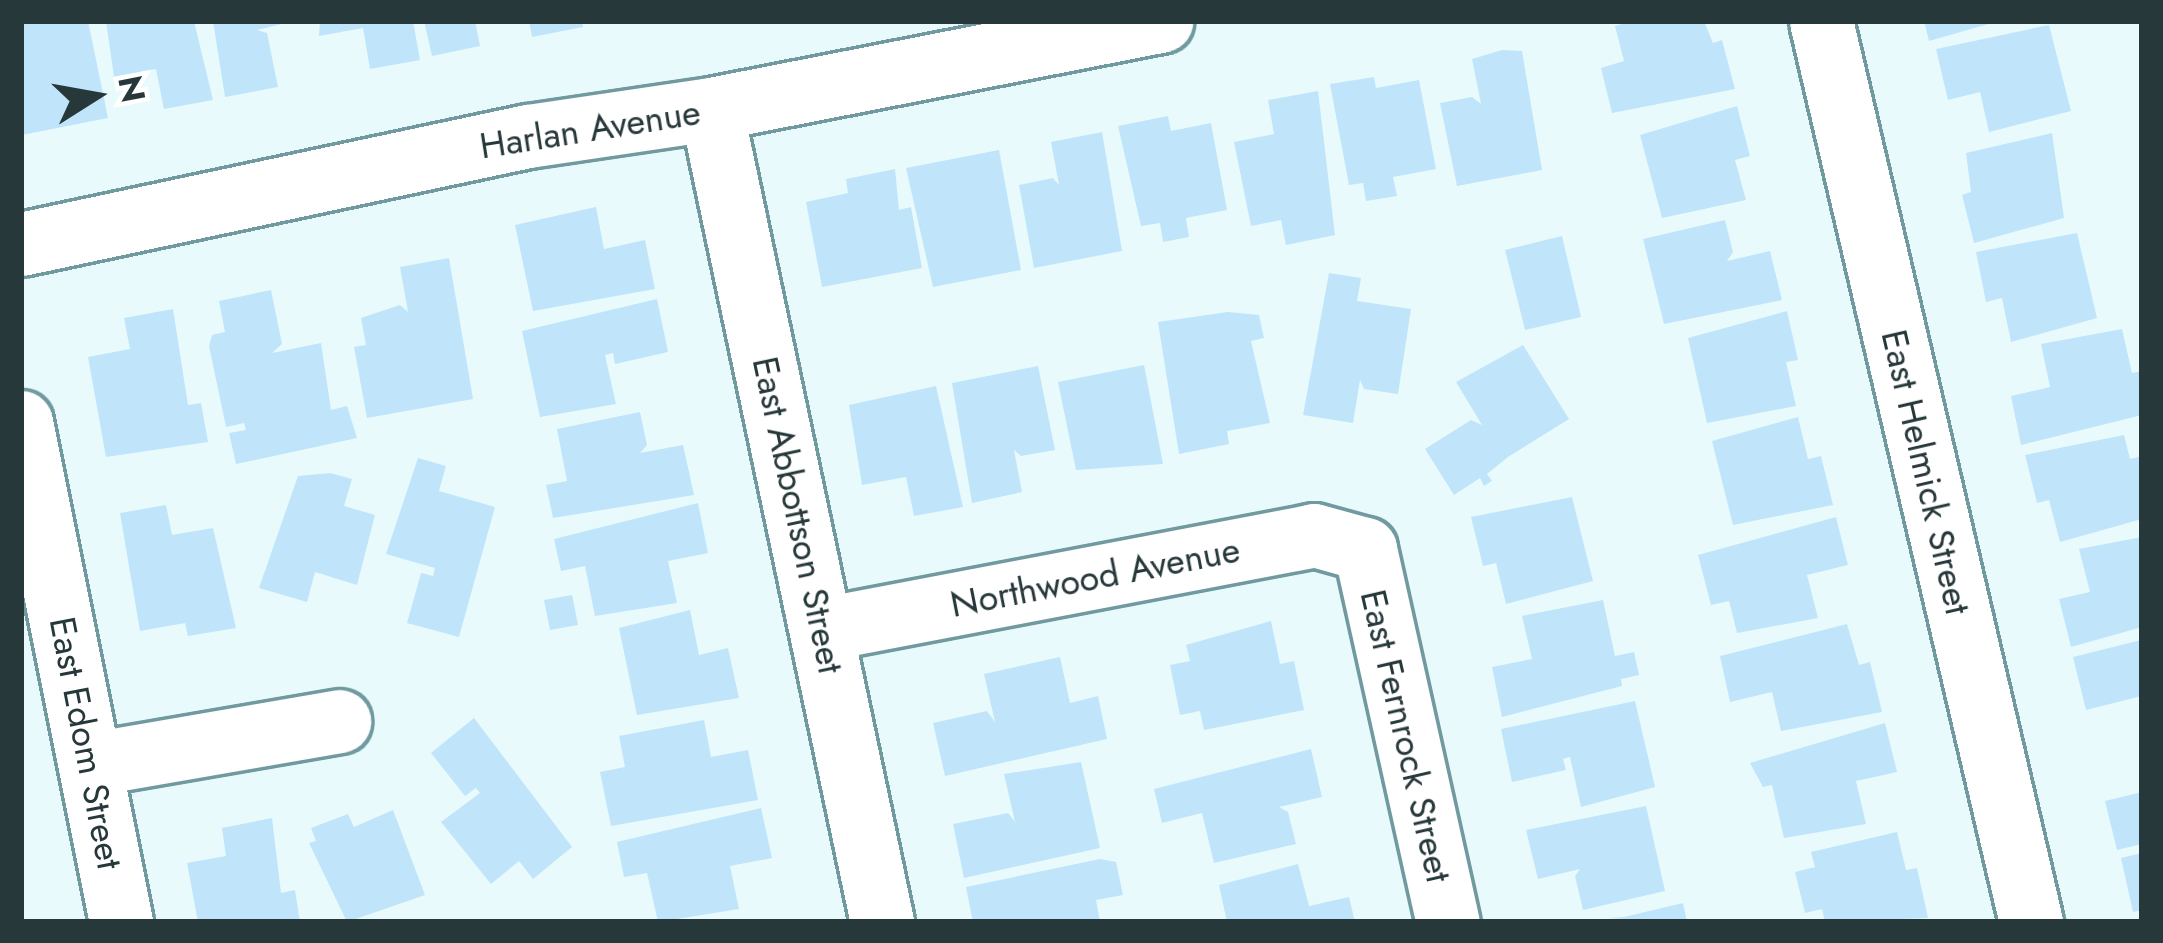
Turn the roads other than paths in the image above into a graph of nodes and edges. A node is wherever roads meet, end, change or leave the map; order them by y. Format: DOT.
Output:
graph roads {
  1 [pos="1161,21"];
  2 [pos="1821,21"];
  3 [pos="711,109"];
  4 [pos="21,244"];
  5 [pos="21,422"];
  6 [pos="1365,550"];
  7 [pos="823,629"];
  8 [pos="339,721"];
  9 [pos="92,764"];
  10 [pos="121,922"];
  11 [pos="882,922"];
  12 [pos="1448,922"];
  13 [pos="2031,922"];
  1 -- 3 [label="street, Harlan Avenue"];
  2 -- 13 [label="street, East Helmick Street"];
  3 -- 4 [label="street, Harlan Avenue"];
  3 -- 7 [label="street, East Abbottson Street"];
  5 -- 9 [label="street, East Edom Street"];
  6 -- 7 [label="street, Northwood Avenue"];
  6 -- 12 [label="street, East Fernrock Street"];
  7 -- 11 [label="street, East Abbottson Street"];
  8 -- 9 [label="street"];
  9 -- 10 [label="street, East Edom Street"];
}
